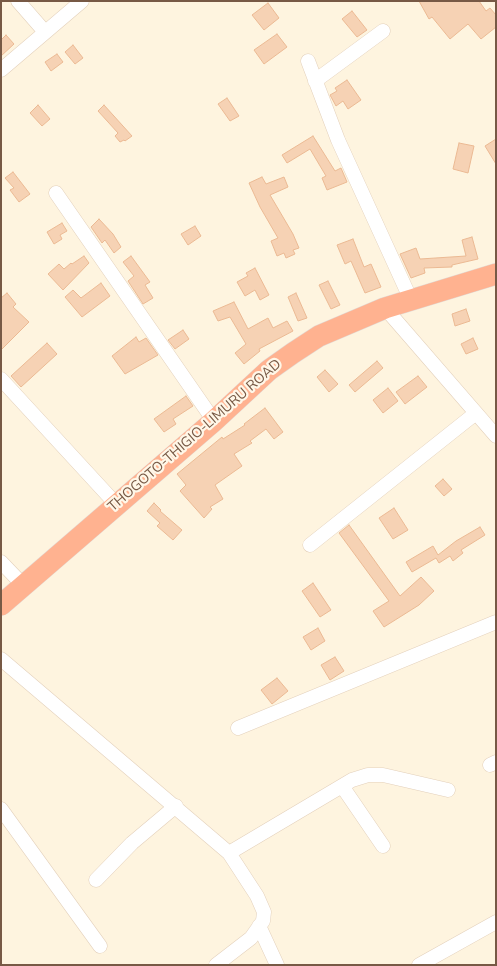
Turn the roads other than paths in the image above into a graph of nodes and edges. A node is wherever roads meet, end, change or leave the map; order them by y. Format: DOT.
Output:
graph roads {
  1 [pos="18,1"];
  2 [pos="82,1"];
  3 [pos="383,31"];
  4 [pos="45,32"];
  5 [pos="308,60"];
  6 [pos="1,70"];
  7 [pos="315,81"];
  8 [pos="56,193"];
  9 [pos="496,274"];
  10 [pos="411,300"];
  11 [pos="385,308"];
  12 [pos="1,379"];
  13 [pos="476,413"];
  14 [pos="214,421"];
  15 [pos="496,436"];
  16 [pos="116,504"];
  17 [pos="310,545"];
  18 [pos="1,562"];
  19 [pos="23,585"];
  20 [pos="1,604"];
  21 [pos="496,622"];
  22 [pos="1,659"];
  23 [pos="238,728"];
  24 [pos="342,786"];
  25 [pos="448,790"];
  26 [pos="176,806"];
  27 [pos="1,809"];
  28 [pos="383,846"];
  29 [pos="229,853"];
  30 [pos="96,880"];
  31 [pos="496,922"];
  32 [pos="259,926"];
  33 [pos="100,946"];
  34 [pos="216,965"];
  35 [pos="277,965"];
  36 [pos="418,965"];
  1 -- 4 [label="street"];
  2 -- 4 [label="street"];
  3 -- 7 [label="street"];
  4 -- 6 [label="street"];
  5 -- 7 [label="street"];
  7 -- 10 [label="street"];
  8 -- 14 [label="street"];
  9 -- 10 [label="highway, THOGOTO-THIGIO-LIMURU ROAD"];
  10 -- 11 [label="highway, THOGOTO-THIGIO-LIMURU ROAD"];
  11 -- 13 [label="street"];
  11 -- 14 [label="highway, THOGOTO-THIGIO-LIMURU ROAD"];
  12 -- 16 [label="street"];
  13 -- 15 [label="street"];
  13 -- 17 [label="street"];
  14 -- 16 [label="highway, THOGOTO-THIGIO-LIMURU ROAD"];
  16 -- 19 [label="highway, THOGOTO-THIGIO-LIMURU ROAD"];
  18 -- 19 [label="street"];
  19 -- 20 [label="highway, THOGOTO-THIGIO-LIMURU ROAD"];
  21 -- 23 [label="street"];
  22 -- 26 [label="street"];
  24 -- 25 [label="street"];
  24 -- 28 [label="street"];
  24 -- 29 [label="street"];
  26 -- 29 [label="street"];
  26 -- 30 [label="street"];
  27 -- 33 [label="street"];
  29 -- 32 [label="street"];
  31 -- 36 [label="street"];
  32 -- 34 [label="street"];
  32 -- 35 [label="street"];
}
